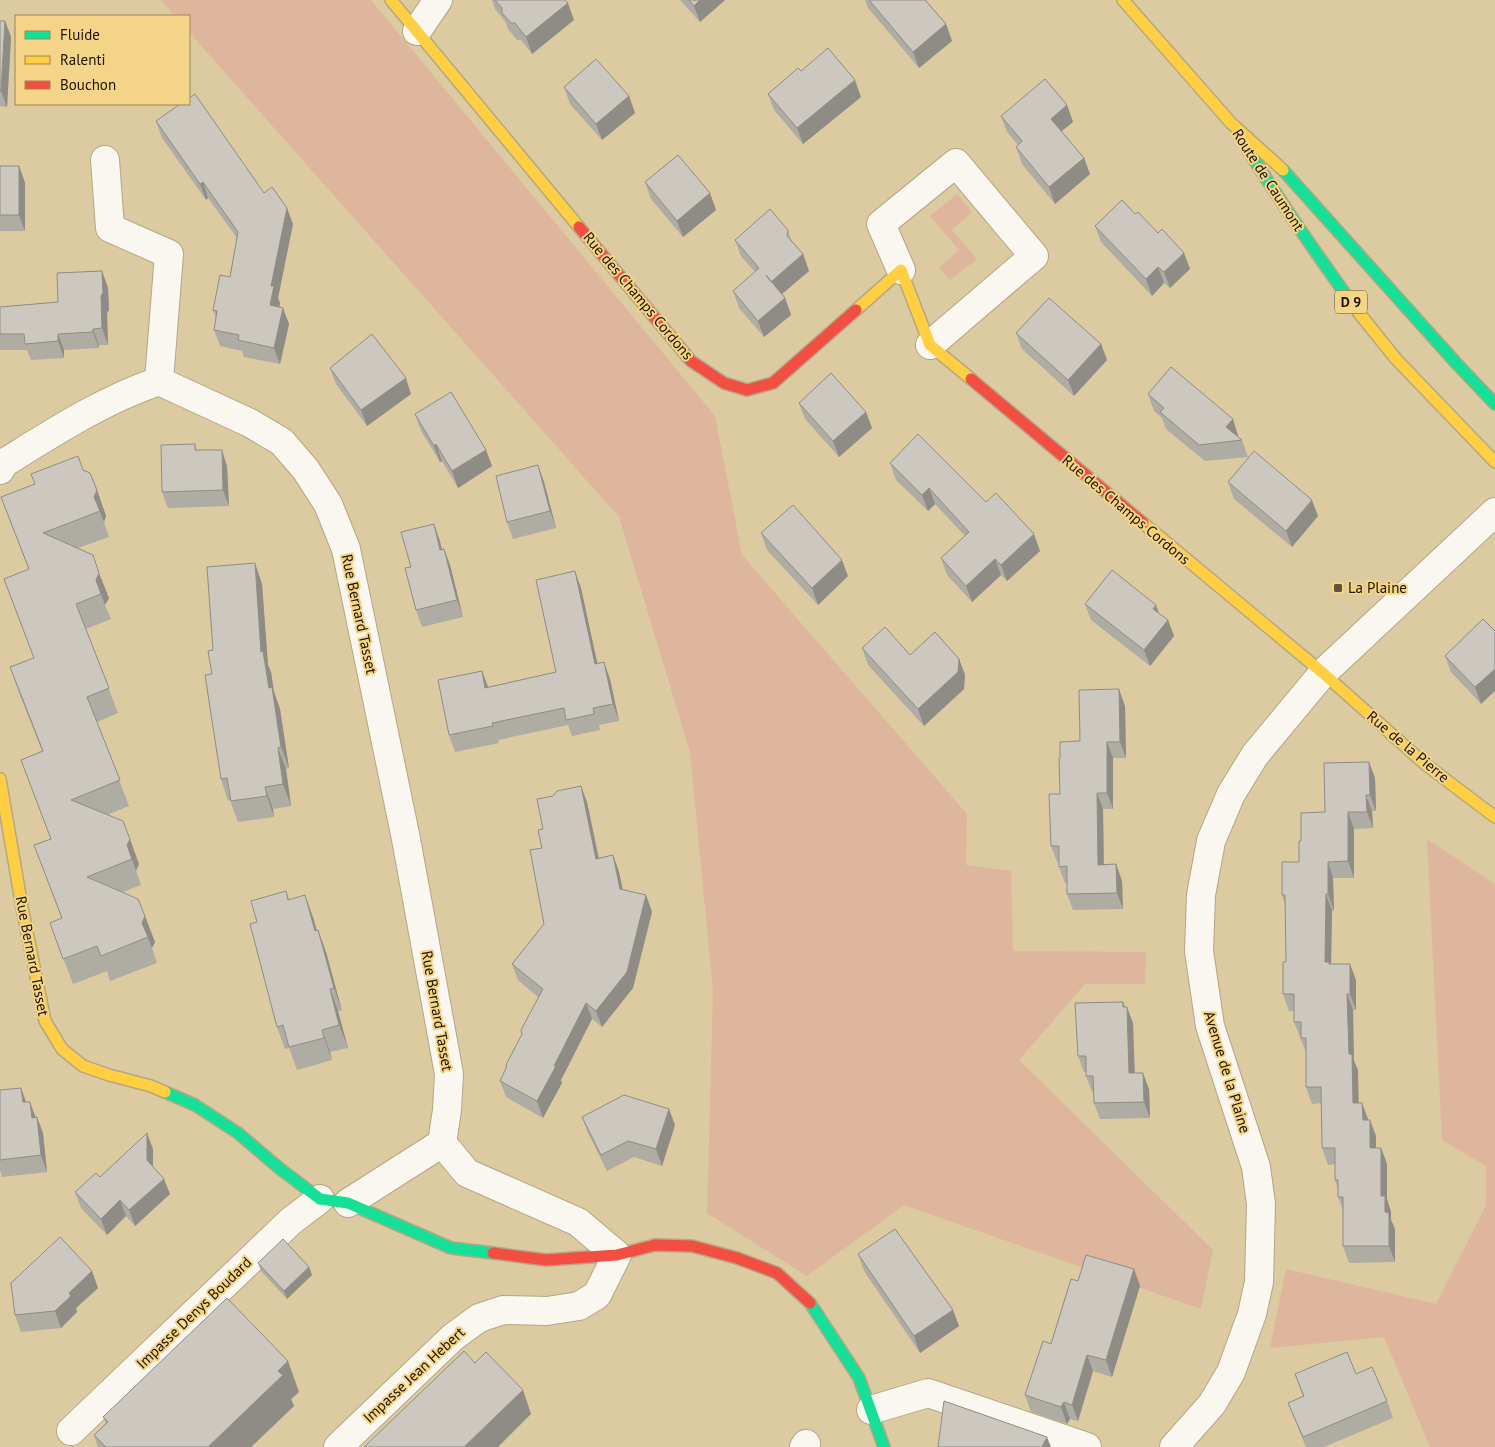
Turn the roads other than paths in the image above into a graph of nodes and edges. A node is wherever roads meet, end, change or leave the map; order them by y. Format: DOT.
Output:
graph roads {
  1 [pos="391,0"];
  2 [pos="438,0"];
  3 [pos="1122,0"];
  4 [pos="417,31"];
  5 [pos="1232,123"];
  6 [pos="105,160"];
  7 [pos="900,270"];
  8 [pos="930,345"];
  9 [pos="159,382"];
  10 [pos="1495,404"];
  11 [pos="1495,462"];
  12 [pos="0,470"];
  13 [pos="1495,512"];
  14 [pos="1323,673"];
  15 [pos="0,779"];
  16 [pos="1495,817"];
  17 [pos="442,1143"];
  18 [pos="320,1198"];
  19 [pos="348,1203"];
  20 [pos="617,1254"];
  21 [pos="870,1410"];
  22 [pos="71,1431"];
  23 [pos="338,1447"];
  24 [pos="884,1447"];
  25 [pos="1087,1447"];
  26 [pos="1174,1447"];
  1 -- 4 [label="street, Rue des Champs Cordons"];
  2 -- 4 [label="street"];
  3 -- 5 [label="street, D 9"];
  4 -- 7 [label="street, Rue des Champs Cordons"];
  5 -- 10 [label="street, Route de Caumont / D 9"];
  5 -- 11 [label="street, Route de Caumont / D 9"];
  6 -- 9 [label="street"];
  7 -- 8 [label="street, Rue des Champs Cordons"];
  7 -- 8 [label="street, Rue des Champs Cordons"];
  8 -- 14 [label="street, Rue des Champs Cordons"];
  9 -- 12 [label="street"];
  9 -- 17 [label="street, Rue Bernard Tasset"];
  13 -- 14 [label="street, Avenue de la Plaine"];
  14 -- 16 [label="street, Rue de la Pierre"];
  14 -- 26 [label="street, Avenue de la Plaine"];
  15 -- 18 [label="street, Rue Bernard Tasset"];
  17 -- 19 [label="street"];
  17 -- 20 [label="street"];
  18 -- 19 [label="street, Rue Bernard Tasset"];
  18 -- 22 [label="street, Impasse Denys Boudard"];
  19 -- 20 [label="street, Rue Bernard Tasset"];
  20 -- 21 [label="street, Rue Bernard Tasset"];
  20 -- 23 [label="street, Impasse Jean Hebert"];
  21 -- 24 [label="street, Rue Bernard Tasset"];
  21 -- 25 [label="street"];
}
